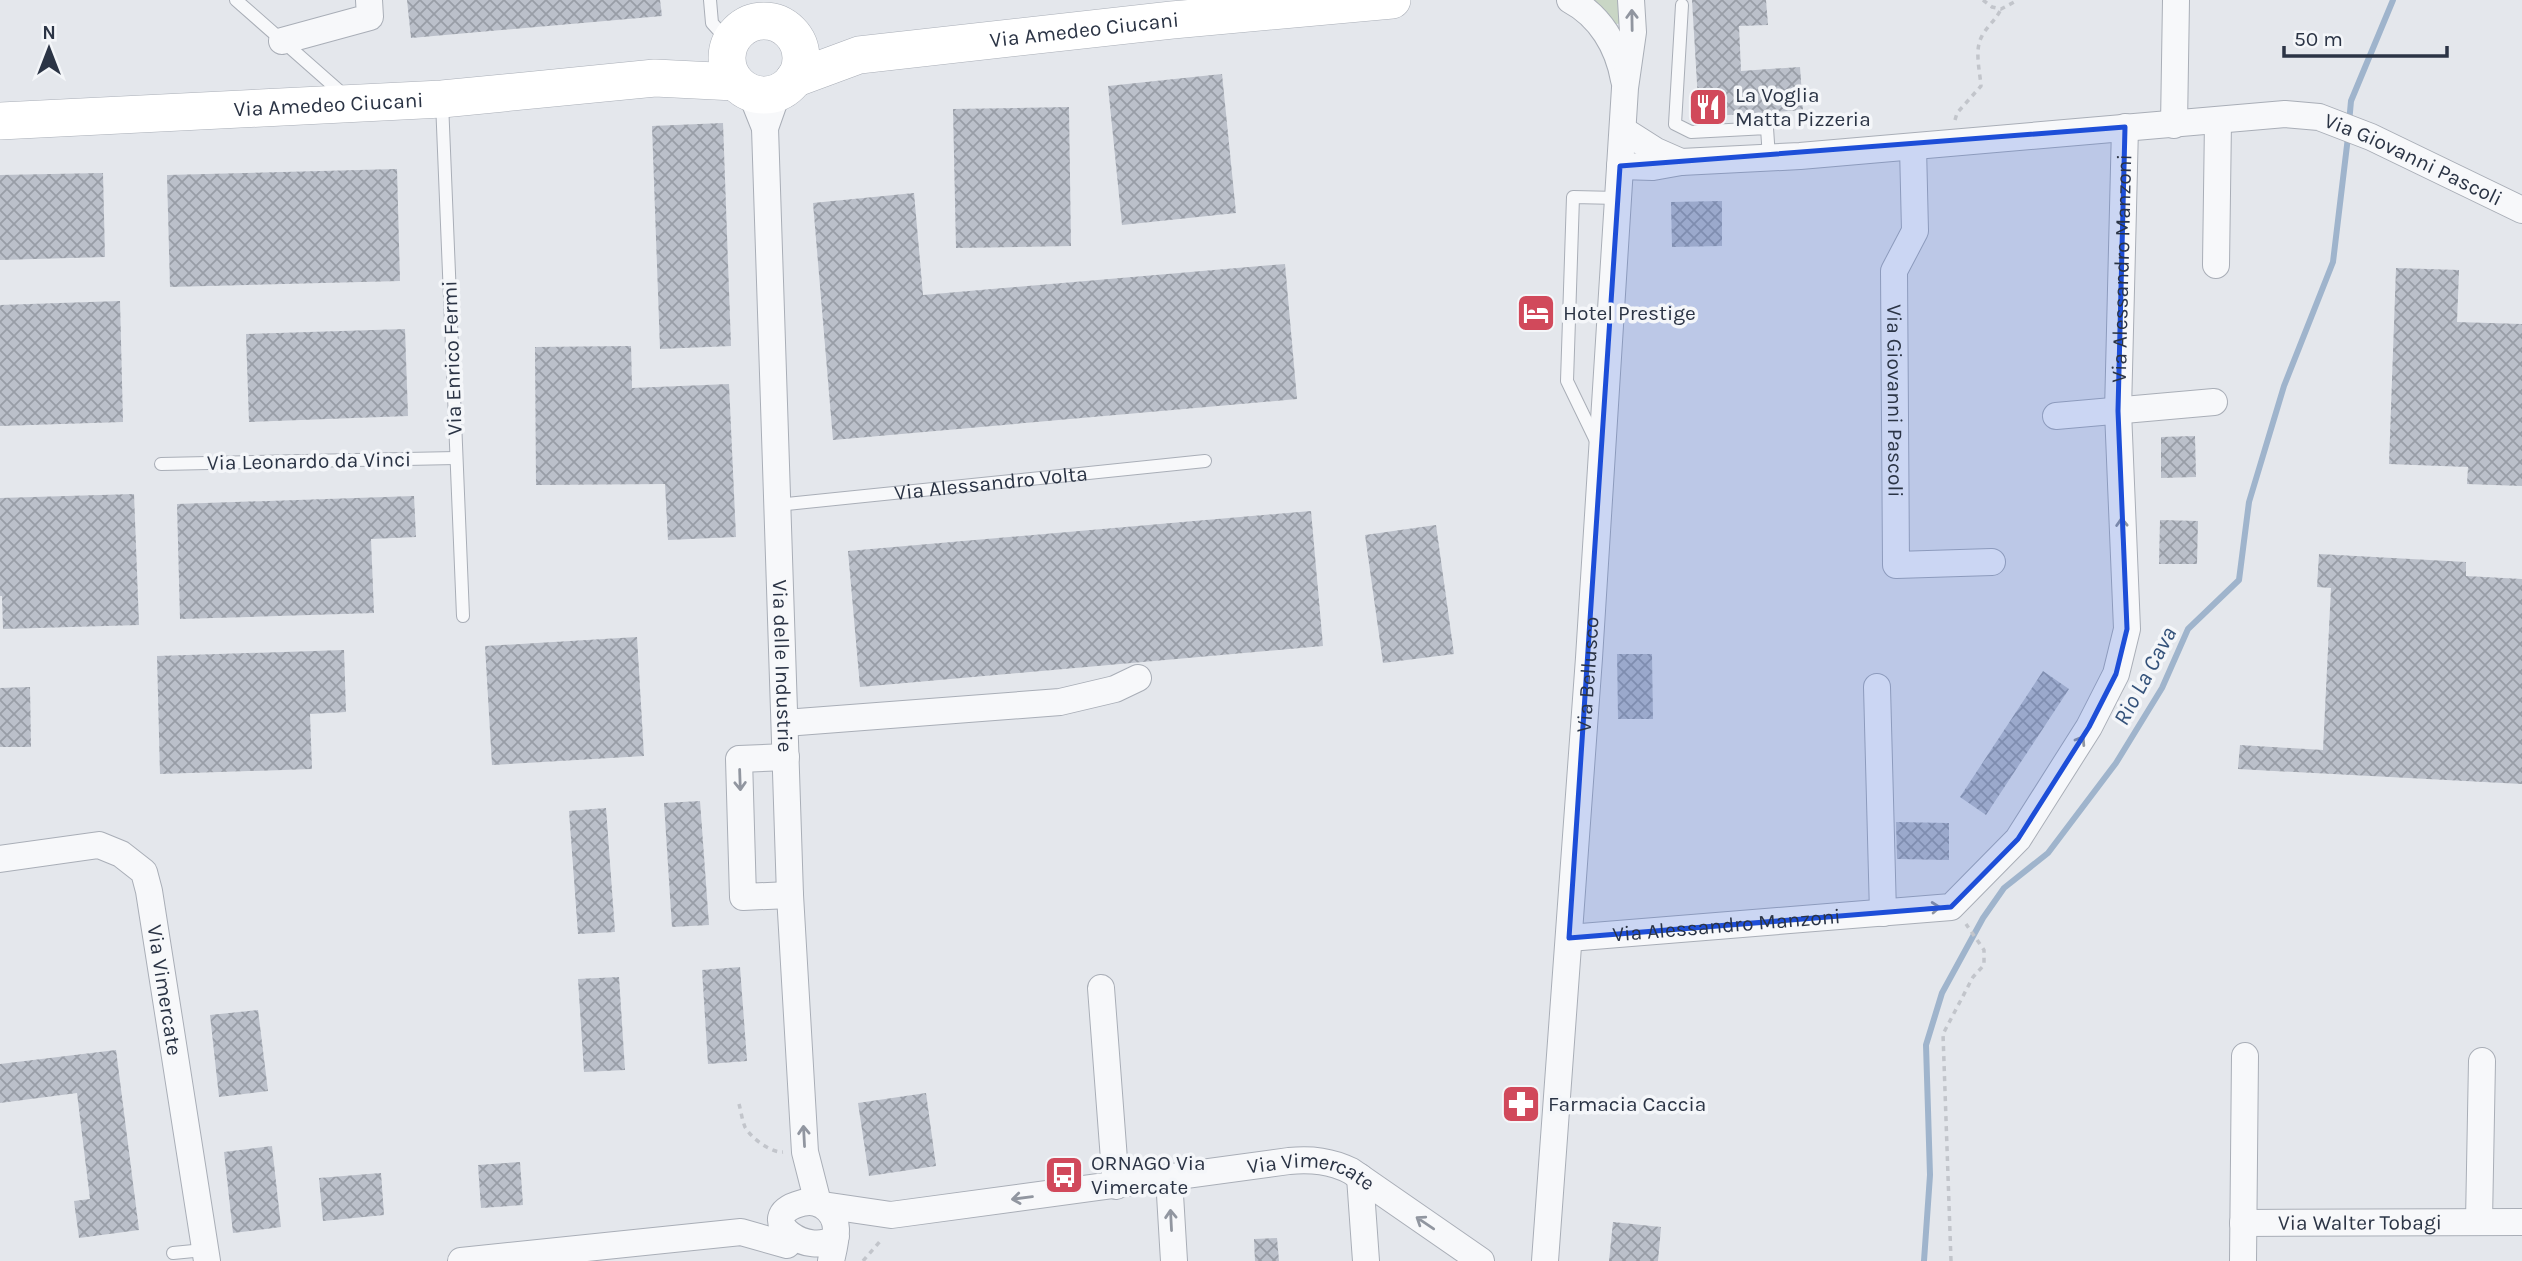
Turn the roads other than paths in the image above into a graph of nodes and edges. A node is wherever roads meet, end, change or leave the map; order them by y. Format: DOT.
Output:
graph roads {
  1 [pos="236,0"];
  2 [pos="369,0"];
  3 [pos="710,0"];
  4 [pos="1392,0"];
  5 [pos="1570,0"];
  6 [pos="1631,0"];
  7 [pos="2176,0"];
  8 [pos="1682,5"];
  9 [pos="1175,10"];
  10 [pos="795,38"];
  11 [pos="282,41"];
  12 [pos="730,43"];
  13 [pos="859,55"];
  14 [pos="655,78"];
  15 [pos="765,86"];
  16 [pos="1625,88"];
  17 [pos="442,99"];
  18 [pos="354,103"];
  19 [pos="0,121"];
  20 [pos="2218,121"];
  21 [pos="2174,125"];
  22 [pos="2125,127"];
  23 [pos="1623,130"];
  24 [pos="1913,147"];
  25 [pos="1769,158"];
  26 [pos="1681,162"];
  27 [pos="1620,166"];
  28 [pos="1618,198"];
  29 [pos="2522,210"];
  30 [pos="2216,265"];
  31 [pos="2214,402"];
  32 [pos="2118,411"];
  33 [pos="2056,416"];
  34 [pos="1602,454"];
  35 [pos="456,458"];
  36 [pos="1205,461"];
  37 [pos="161,464"];
  38 [pos="778,505"];
  39 [pos="1992,562"];
  40 [pos="463,616"];
  41 [pos="1139,678"];
  42 [pos="1877,687"];
  43 [pos="785,723"];
  44 [pos="786,757"];
  45 [pos="0,859"];
  46 [pos="790,895"];
  47 [pos="1883,913"];
  48 [pos="1569,938"];
  49 [pos="1101,988"];
  50 [pos="2245,1056"];
  51 [pos="2482,1061"];
  52 [pos="1360,1177"];
  53 [pos="1168,1178"];
  54 [pos="1116,1186"];
  55 [pos="820,1204"];
  56 [pos="787,1213"];
  57 [pos="2479,1221"];
  58 [pos="2522,1222"];
  59 [pos="2243,1223"];
  60 [pos="741,1232"];
  61 [pos="833,1248"];
  62 [pos="173,1253"];
  63 [pos="793,1253"];
  64 [pos="205,1255"];
  65 [pos="461,1261"];
  66 [pos="1174,1261"];
  67 [pos="1366,1261"];
  68 [pos="1481,1261"];
  69 [pos="1545,1261"];
  70 [pos="2243,1261"];
  1 -- 11 [label="lane"];
  2 -- 11 [label="street"];
  3 -- 12 [label="lane"];
  4 -- 9 [label="main road, Via Amedeo Ciucani"];
  5 -- 16 [label="street, Via Bellusco"];
  16 -- 6 [label="street, Via Bellusco, one-way"];
  7 -- 21 [label="street"];
  8 -- 25 [label="lane"];
  9 -- 13 [label="main road, Via Amedeo Ciucani"];
  10 -- 12 [label="main road, Via Amedeo Ciucani"];
  10 -- 13 [label="main road, Via Amedeo Ciucani"];
  10 -- 15 [label="main road"];
  11 -- 18 [label="lane"];
  12 -- 14 [label="main road, Via Amedeo Ciucani"];
  12 -- 15 [label="main road"];
  13 -- 15 [label="main road, Via Amedeo Ciucani"];
  14 -- 15 [label="main road, Via Amedeo Ciucani"];
  14 -- 17 [label="main road, Via Amedeo Ciucani"];
  15 -- 38 [label="street, Via delle Industrie"];
  16 -- 23 [label="street, Via Bellusco"];
  17 -- 18 [label="main road, Via Amedeo Ciucani"];
  17 -- 35 [label="lane, Via Enrico Fermi"];
  18 -- 19 [label="main road, Via Amedeo Ciucani"];
  20 -- 21 [label="street, Via Giovanni Pascoli"];
  20 -- 29 [label="street, Via Giovanni Pascoli"];
  20 -- 30 [label="street"];
  21 -- 22 [label="street, Via Giovanni Pascoli"];
  22 -- 24 [label="street, Via Giovanni Pascoli"];
  22 -- 32 [label="street, Via Alessandro Manzoni"];
  23 -- 26 [label="street, Via Giovanni Pascoli"];
  23 -- 27 [label="street, Via Bellusco"];
  24 -- 25 [label="street, Via Giovanni Pascoli"];
  24 -- 39 [label="street, Via Giovanni Pascoli"];
  25 -- 26 [label="street, Via Giovanni Pascoli"];
  26 -- 27 [label="street, Via Giovanni Pascoli"];
  27 -- 28 [label="street, Via Bellusco"];
  28 -- 34 [label="street, Via Bellusco"];
  28 -- 34 [label="lane"];
  31 -- 32 [label="street, Via Alessandro Manzoni"];
  32 -- 33 [label="street, Via Alessandro Manzoni"];
  47 -- 32 [label="street, Via Alessandro Manzoni, one-way"];
  34 -- 48 [label="street, Via Bellusco"];
  35 -- 37 [label="lane, Via Leonardo da Vinci"];
  35 -- 40 [label="lane, Via Enrico Fermi"];
  36 -- 38 [label="lane, Via Alessandro Volta"];
  38 -- 43 [label="street, Via delle Industrie"];
  41 -- 43 [label="street"];
  42 -- 47 [label="street"];
  43 -- 44 [label="street, Via delle Industrie"];
  44 -- 46 [label="street, Via delle Industrie"];
  44 -- 46 [label="street, one-way"];
  45 -- 64 [label="street, Via Vimercate"];
  55 -- 46 [label="street, Via delle Industrie, one-way"];
  47 -- 48 [label="street, Via Alessandro Manzoni"];
  48 -- 69 [label="street, Via Bellusco"];
  49 -- 54 [label="street"];
  50 -- 59 [label="street"];
  51 -- 57 [label="street"];
  52 -- 53 [label="street, Via Vimercate"];
  52 -- 67 [label="street"];
  68 -- 52 [label="street, Via Vimercate, one-way"];
  53 -- 54 [label="street, Via Vimercate"];
  66 -- 53 [label="street, one-way"];
  54 -- 55 [label="street, Via Vimercate, one-way"];
  55 -- 56 [label="street"];
  55 -- 61 [label="street"];
  56 -- 60 [label="street"];
  56 -- 63 [label="street"];
  57 -- 58 [label="street, Via Walter Tobagi"];
  57 -- 59 [label="street, Via Walter Tobagi"];
  59 -- 70 [label="street"];
  60 -- 63 [label="street"];
  60 -- 65 [label="street"];
  61 -- 63 [label="street"];
  62 -- 64 [label="lane"];
}
